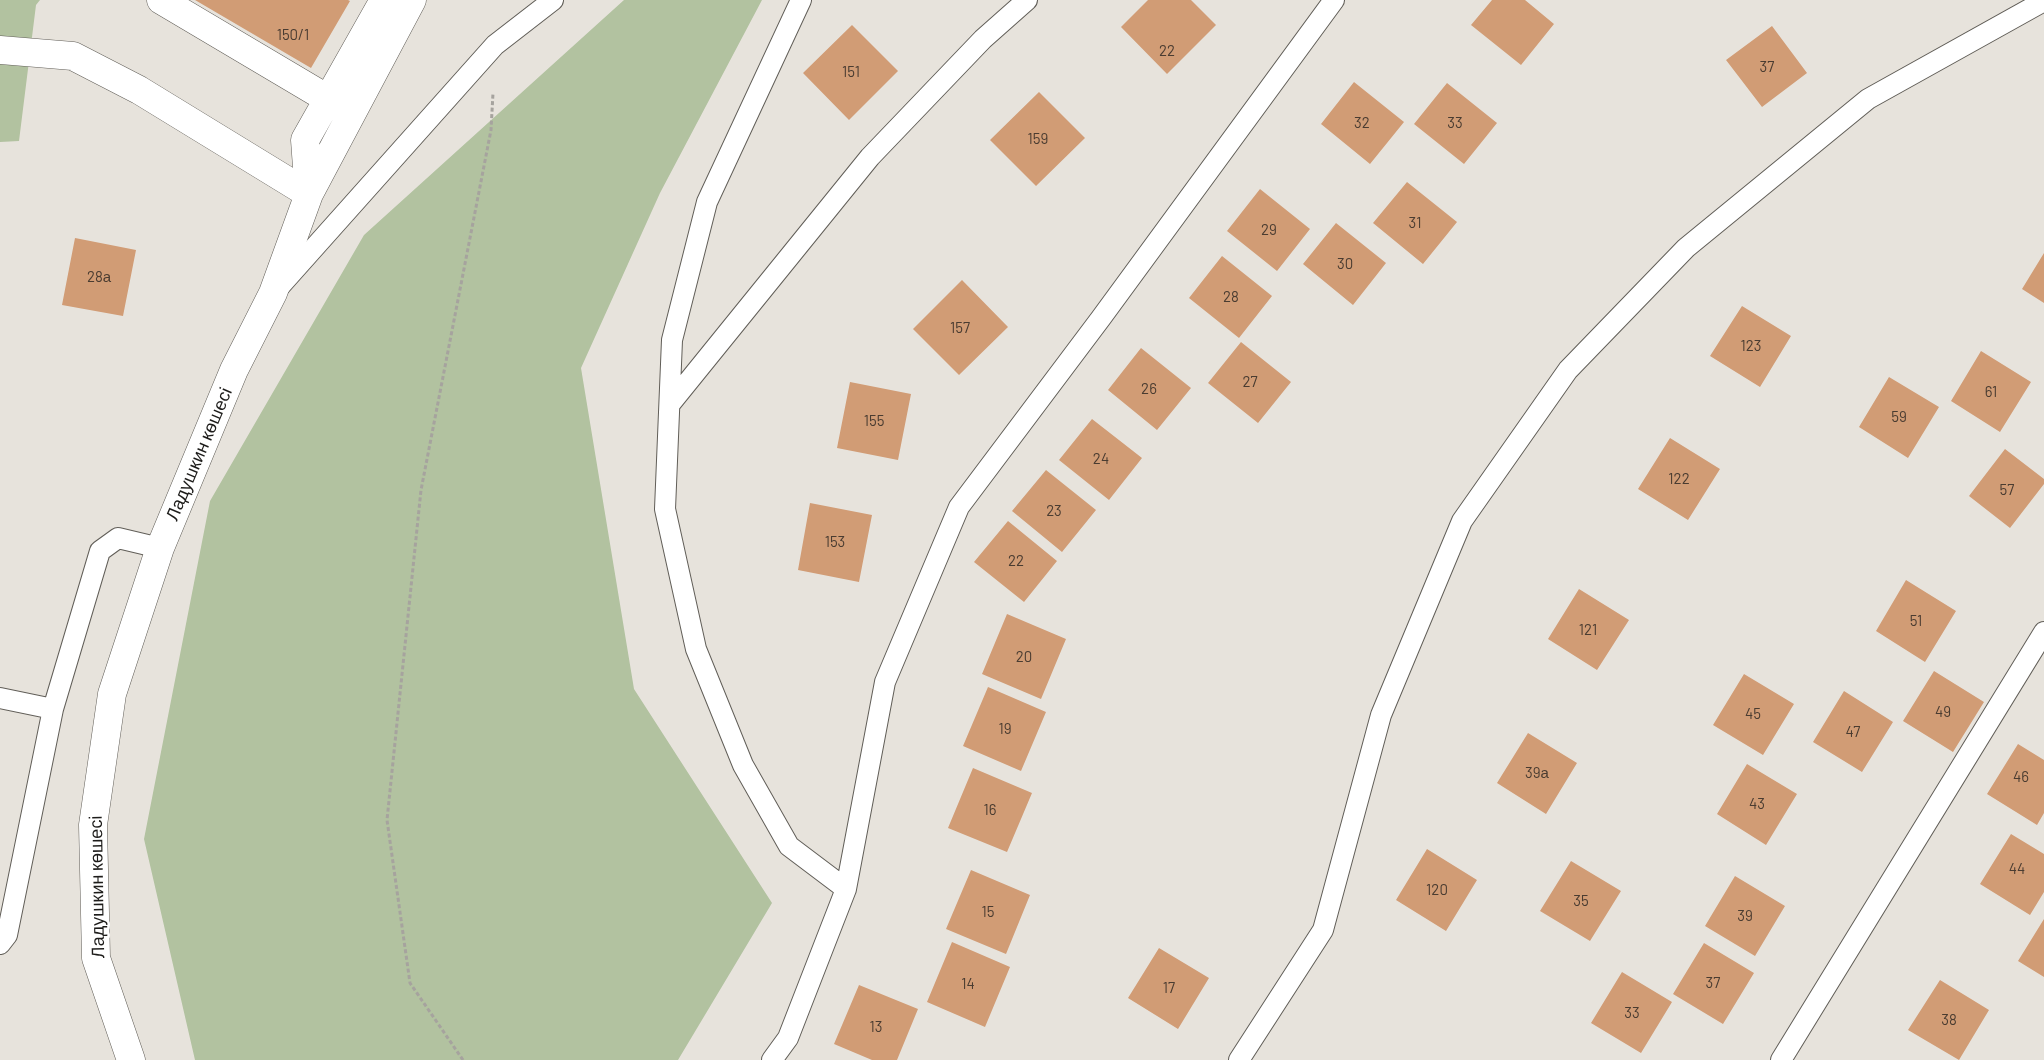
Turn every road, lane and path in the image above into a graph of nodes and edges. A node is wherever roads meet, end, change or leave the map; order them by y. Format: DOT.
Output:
graph roads {
  1 [pos="161,0"];
  2 [pos="384,0"];
  3 [pos="412,0"];
  4 [pos="553,0"];
  5 [pos="801,0"];
  6 [pos="1027,0"];
  7 [pos="1334,0"];
  8 [pos="2044,1"];
  9 [pos="495,45"];
  10 [pos="0,50"];
  11 [pos="328,99"];
  12 [pos="309,194"];
  13 [pos="273,293"];
  14 [pos="670,404"];
  15 [pos="160,548"];
  16 [pos="2044,632"];
  17 [pos="0,698"];
  18 [pos="53,709"];
  19 [pos="846,889"];
  20 [pos="0,944"];
  21 [pos="130,1060"];
  22 [pos="463,1060"];
  23 [pos="772,1060"];
  24 [pos="1239,1060"];
  25 [pos="1781,1060"];
  1 -- 11 [label="street"];
  2 -- 11 [label="street"];
  3 -- 12 [label="street, Ладушкин көшесі"];
  4 -- 9 [label="lane"];
  5 -- 14 [label="lane"];
  6 -- 14 [label="lane"];
  7 -- 19 [label="lane"];
  8 -- 24 [label="lane"];
  9 -- 13 [label="lane"];
  9 -- 22 [label="path"];
  10 -- 12 [label="street"];
  11 -- 12 [label="street"];
  12 -- 13 [label="street, Ладушкин көшесі"];
  13 -- 15 [label="street, Ладушкин көшесі"];
  14 -- 19 [label="lane"];
  15 -- 18 [label="lane"];
  15 -- 21 [label="street, Ладушкин көшесі"];
  16 -- 25 [label="lane"];
  17 -- 18 [label="lane"];
  18 -- 20 [label="lane"];
  19 -- 23 [label="lane"];
}
